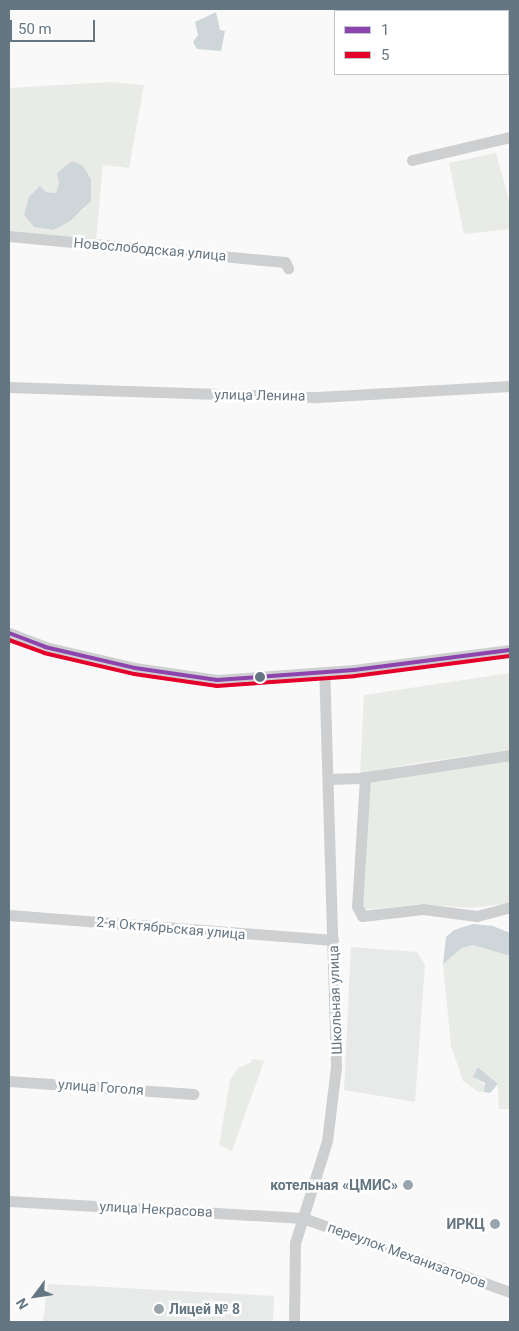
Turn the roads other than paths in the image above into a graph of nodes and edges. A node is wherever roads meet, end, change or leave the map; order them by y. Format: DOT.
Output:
graph roads {
  1 [pos="510,137"];
  2 [pos="412,160"];
  3 [pos="9,236"];
  4 [pos="288,268"];
  5 [pos="510,386"];
  6 [pos="9,387"];
  7 [pos="9,633"];
  8 [pos="510,650"];
  9 [pos="324,673"];
  10 [pos="510,755"];
  11 [pos="366,777"];
  12 [pos="328,779"];
  13 [pos="510,907"];
  14 [pos="9,915"];
  15 [pos="333,940"];
  16 [pos="9,1080"];
  17 [pos="194,1094"];
  18 [pos="9,1201"];
  19 [pos="303,1218"];
  20 [pos="510,1292"];
  21 [pos="294,1322"];
  1 -- 2 [label="street"];
  3 -- 4 [label="street, Новослободская улица"];
  5 -- 6 [label="street, улица Ленина"];
  7 -- 9 [label="street"];
  8 -- 9 [label="street"];
  9 -- 12 [label="street, Школьная улица"];
  10 -- 11 [label="street"];
  11 -- 12 [label="street"];
  11 -- 13 [label="street"];
  12 -- 15 [label="street, Школьная улица"];
  14 -- 15 [label="street, 2-я Октябрьская улица"];
  15 -- 19 [label="street, Школьная улица"];
  16 -- 17 [label="street, улица Гоголя"];
  18 -- 19 [label="street, улица Некрасова"];
  19 -- 20 [label="street, переулок Механизаторов"];
  19 -- 21 [label="street, Школьная улица"];
}
